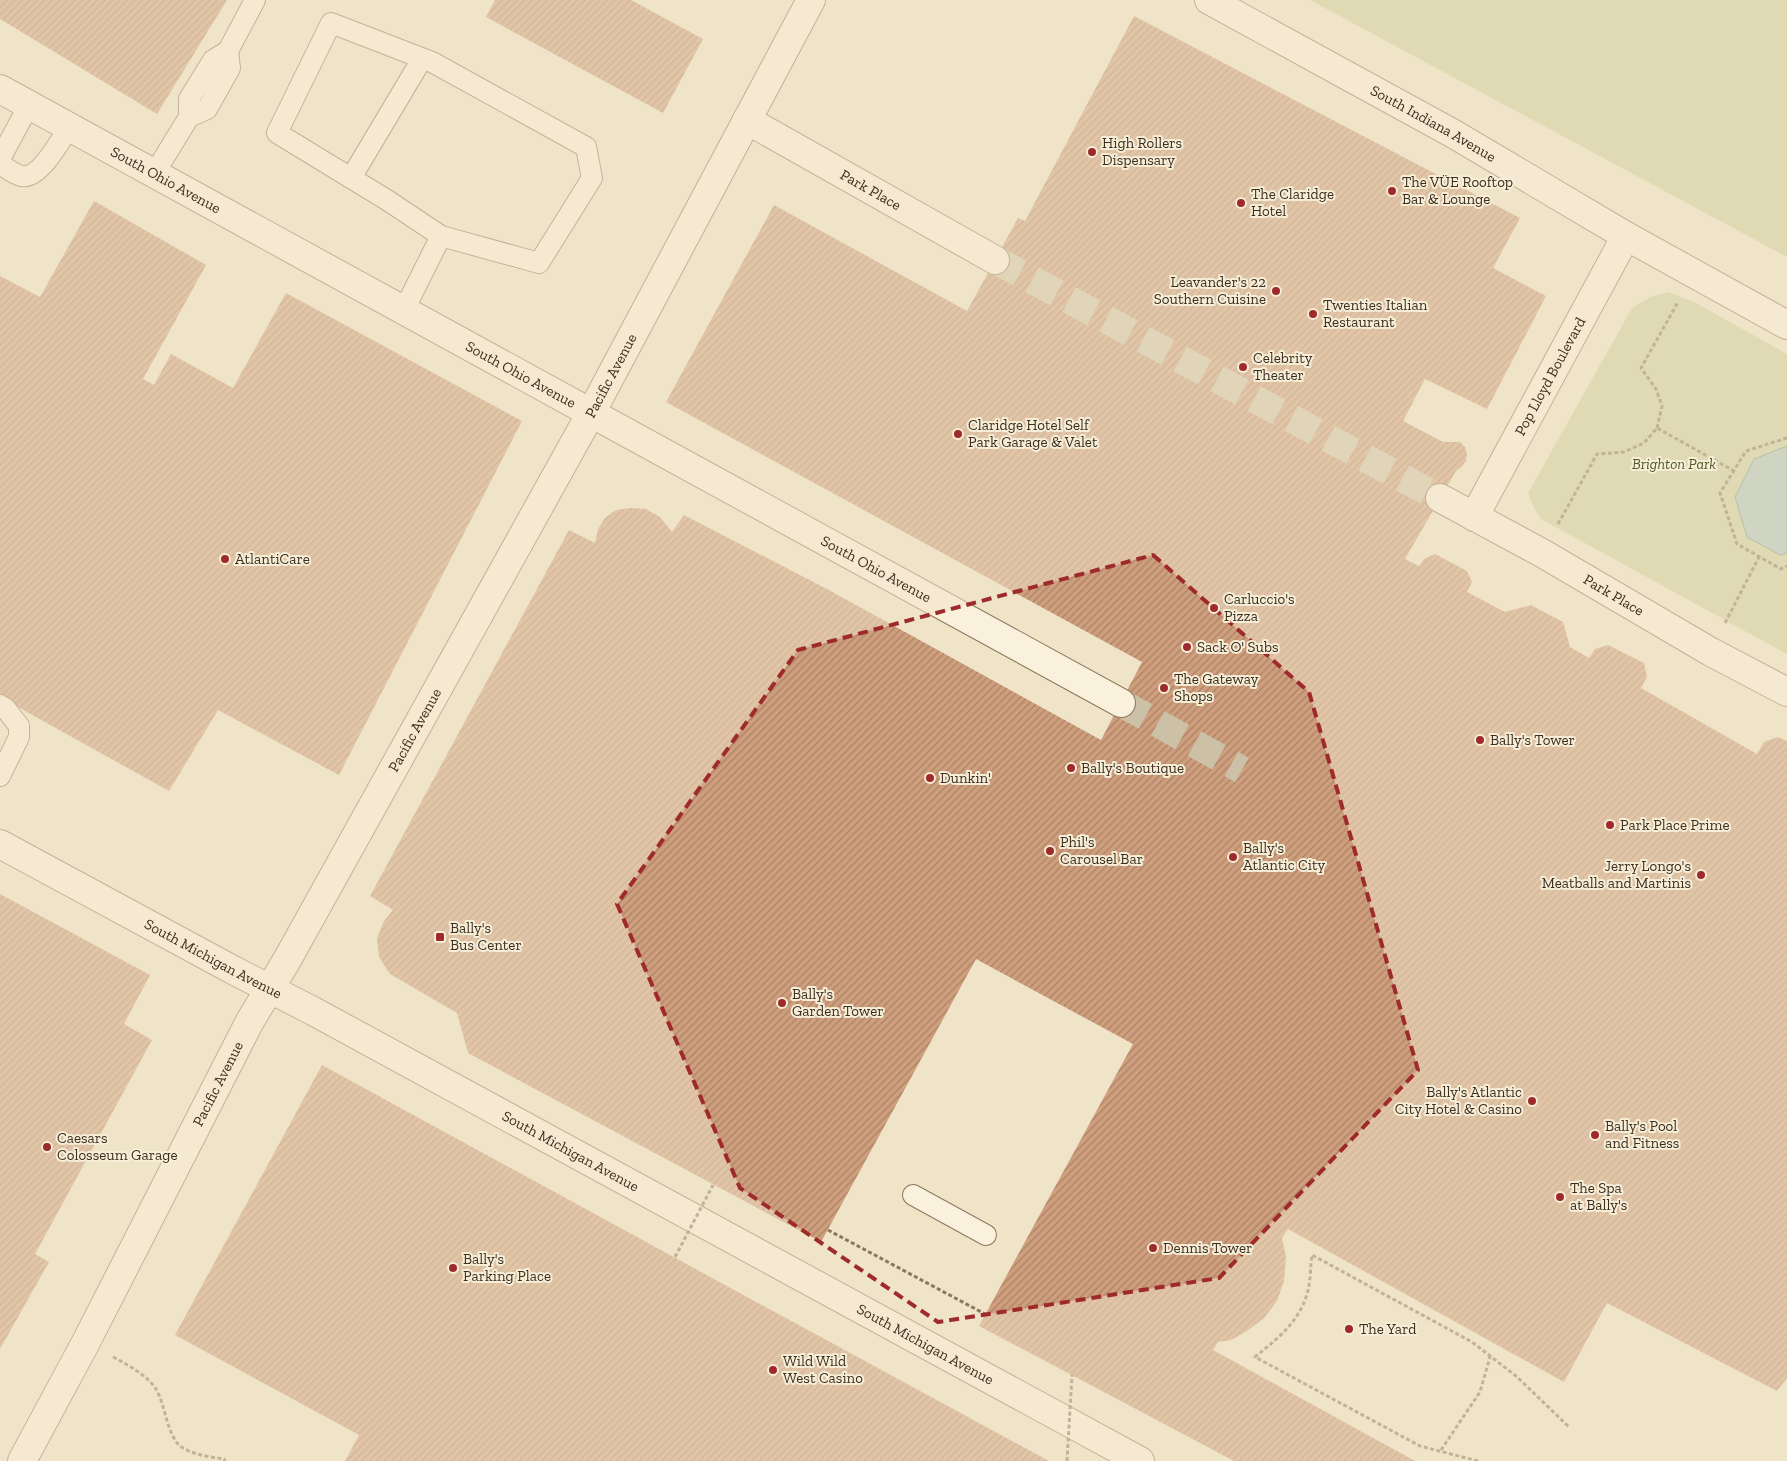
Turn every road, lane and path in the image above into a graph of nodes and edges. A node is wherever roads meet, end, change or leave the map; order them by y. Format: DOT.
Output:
graph roads {
  1 [pos="255,0"];
  2 [pos="811,0"];
  3 [pos="1209,0"];
  4 [pos="422,59"];
  5 [pos="0,89"];
  6 [pos="29,105"];
  7 [pos="747,120"];
  8 [pos="69,127"];
  9 [pos="0,159"];
  10 [pos="0,164"];
  11 [pos="154,174"];
  12 [pos="351,178"];
  13 [pos="441,236"];
  14 [pos="1626,236"];
  15 [pos="995,260"];
  16 [pos="1694,274"];
  17 [pos="404,310"];
  18 [pos="1787,325"];
  19 [pos="591,413"];
  20 [pos="1657,428"];
  21 [pos="1787,438"];
  22 [pos="1734,471"];
  23 [pos="1440,498"];
  24 [pos="1474,517"];
  25 [pos="1542,554"];
  26 [pos="1759,557"];
  27 [pos="1787,566"];
  28 [pos="1711,652"];
  29 [pos="1787,692"];
  30 [pos="1121,703"];
  31 [pos="0,705"];
  32 [pos="0,776"];
  33 [pos="0,844"];
  34 [pos="271,988"];
  35 [pos="713,1185"];
  36 [pos="913,1195"];
  37 [pos="828,1230"];
  38 [pos="986,1235"];
  39 [pos="675,1258"];
  40 [pos="985,1314"];
  41 [pos="86,1342"];
  42 [pos="1490,1356"];
  43 [pos="1072,1376"];
  44 [pos="1569,1427"];
  45 [pos="1441,1450"];
  46 [pos="22,1461"];
  47 [pos="225,1461"];
  48 [pos="1067,1461"];
  49 [pos="1140,1461"];
  50 [pos="1478,1461"];
  1 -- 11 [label="lane"];
  2 -- 7 [label="street, Pacific Avenue"];
  3 -- 14 [label="street, South Indiana Avenue"];
  4 -- 12 [label="lane"];
  4 -- 12 [label="lane"];
  4 -- 13 [label="lane"];
  5 -- 6 [label="street, South Ohio Avenue"];
  6 -- 8 [label="street, South Ohio Avenue"];
  6 -- 9 [label="lane"];
  7 -- 15 [label="street, Park Place"];
  7 -- 19 [label="street, Pacific Avenue"];
  8 -- 10 [label="lane"];
  8 -- 11 [label="street, South Ohio Avenue"];
  11 -- 17 [label="street, South Ohio Avenue"];
  12 -- 13 [label="lane"];
  13 -- 17 [label="lane"];
  14 -- 16 [label="street, South Indiana Avenue"];
  14 -- 24 [label="street, Pop Lloyd Boulevard"];
  16 -- 18 [label="street, South Indiana Avenue"];
  16 -- 20 [label="path"];
  17 -- 19 [label="street, South Ohio Avenue"];
  19 -- 30 [label="street, South Ohio Avenue"];
  19 -- 34 [label="street, Pacific Avenue"];
  20 -- 22 [label="path"];
  20 -- 25 [label="path"];
  21 -- 22 [label="path"];
  22 -- 26 [label="path"];
  23 -- 24 [label="street, Park Place"];
  24 -- 25 [label="street, Park Place"];
  25 -- 28 [label="street, Park Place"];
  26 -- 27 [label="path"];
  26 -- 28 [label="path"];
  28 -- 29 [label="street, Park Place"];
  31 -- 32 [label="lane"];
  33 -- 34 [label="street, South Michigan Avenue"];
  34 -- 41 [label="street, Pacific Avenue"];
  34 -- 49 [label="street, South Michigan Avenue"];
  35 -- 39 [label="path, bridge"];
  36 -- 38 [label="lane"];
  37 -- 40 [label="path"];
  41 -- 46 [label="street, Pacific Avenue"];
  41 -- 47 [label="path"];
  42 -- 44 [label="path"];
  42 -- 45 [label="path"];
  42 -- 45 [label="path"];
  43 -- 48 [label="path, bridge"];
  45 -- 50 [label="path"];
}
